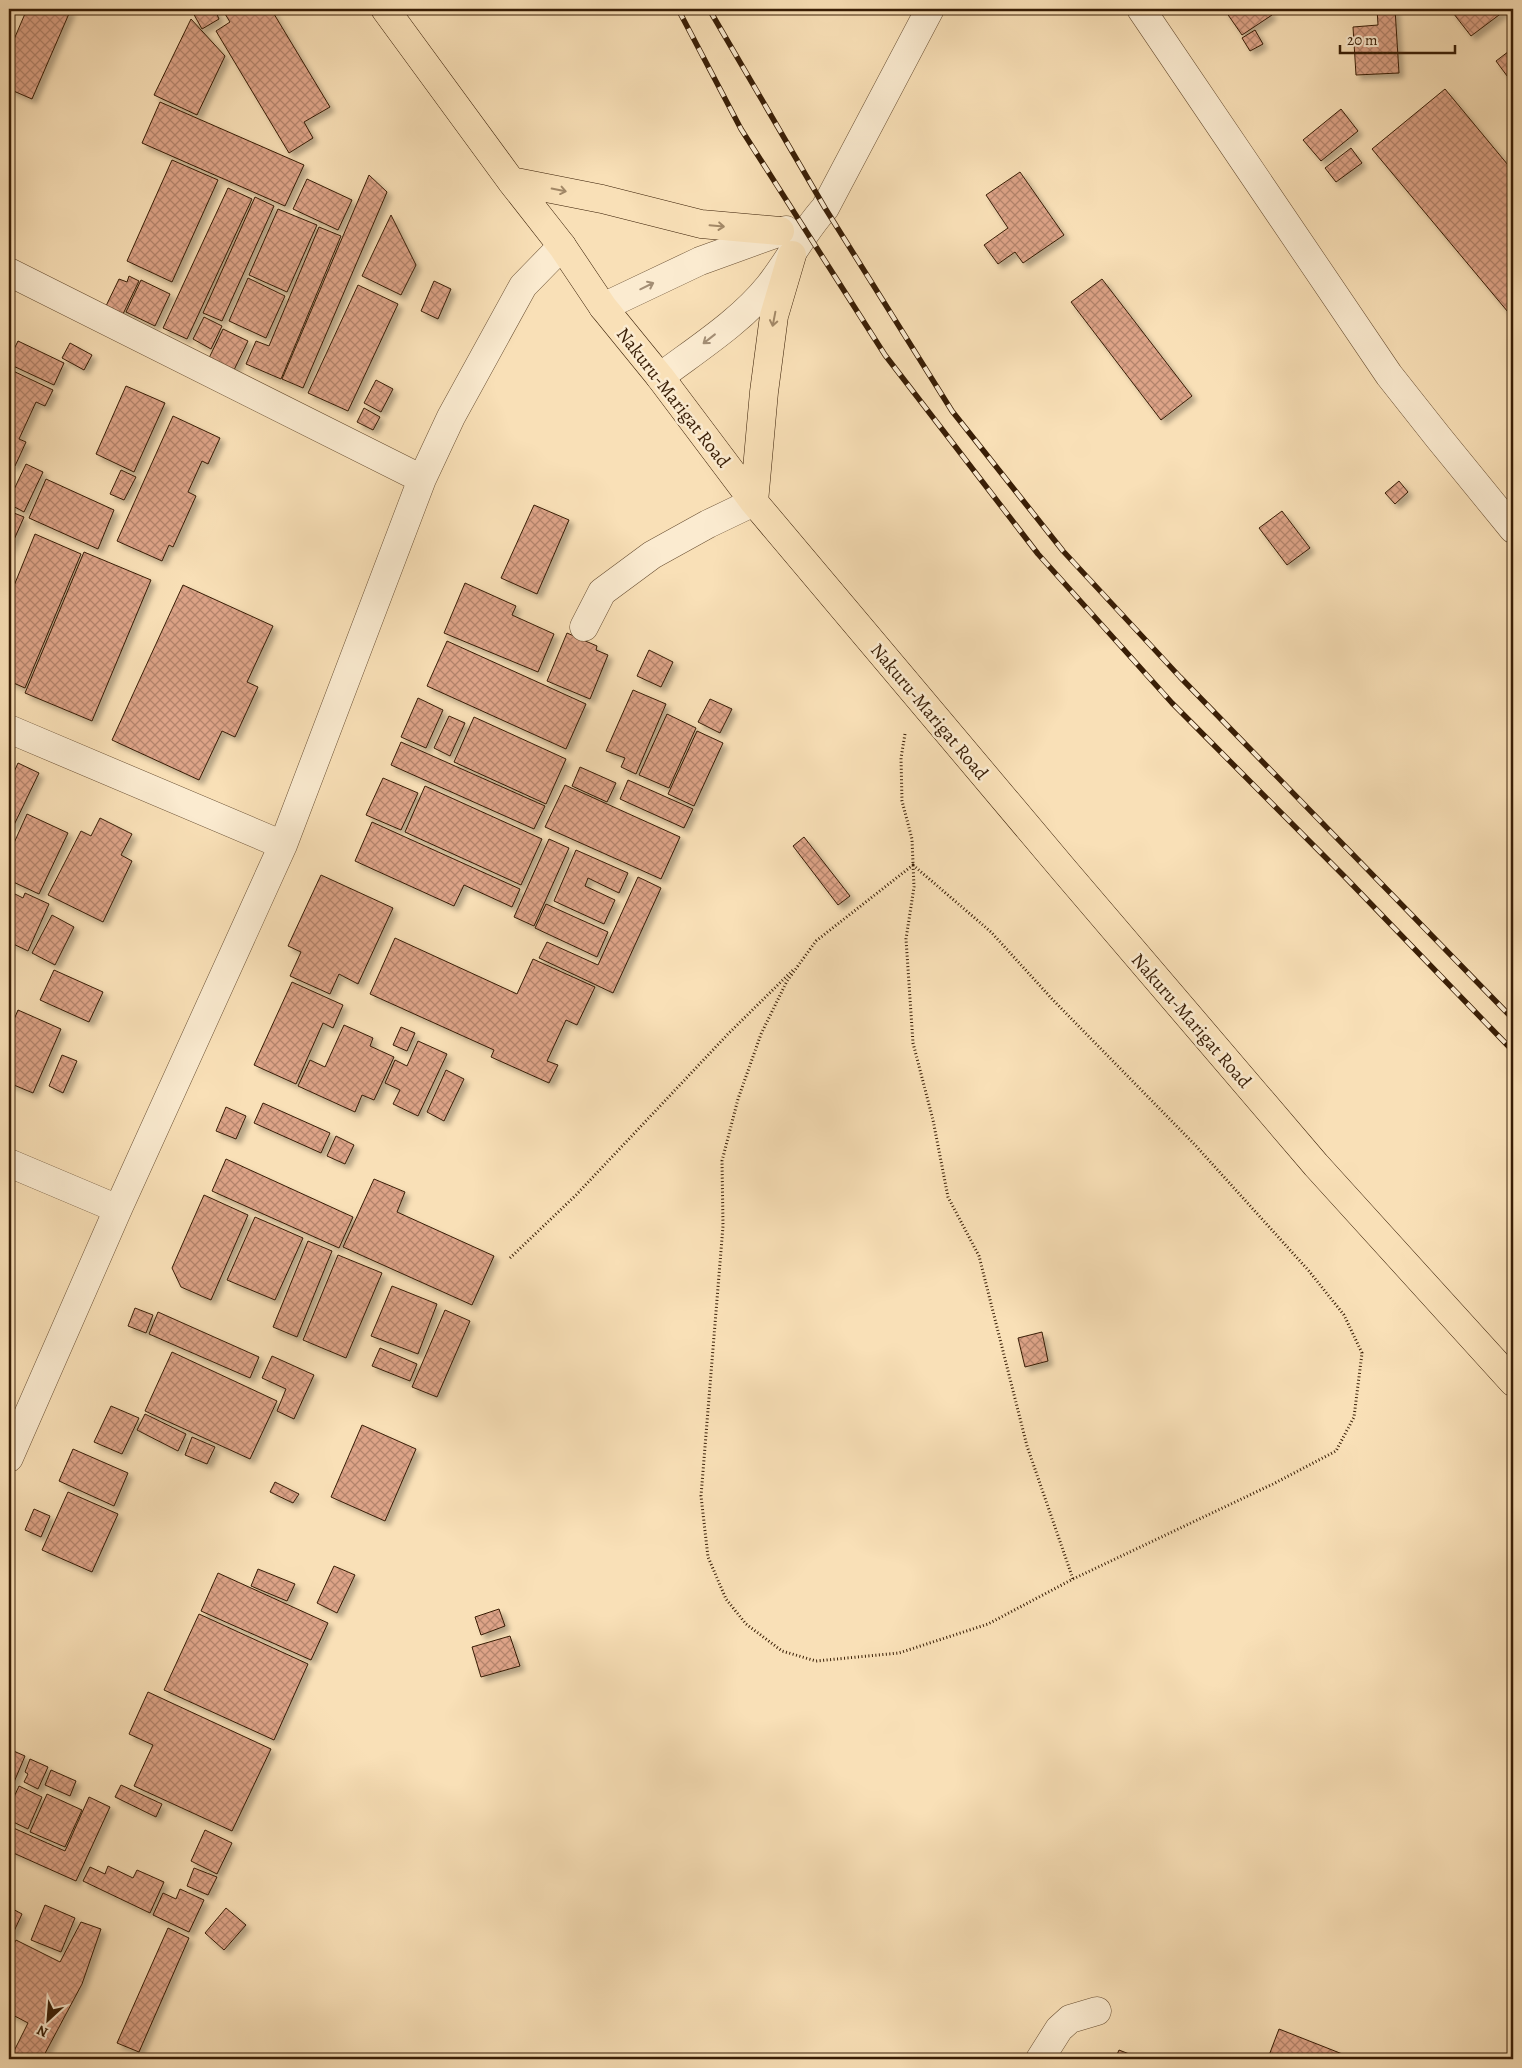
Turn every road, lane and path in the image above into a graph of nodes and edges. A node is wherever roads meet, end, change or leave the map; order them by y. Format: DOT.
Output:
graph roads {
  1 [pos="385,9"];
  2 [pos="930,9"];
  3 [pos="1141,9"];
  4 [pos="511,181"];
  5 [pos="786,243"];
  6 [pos="562,246"];
  7 [pos="9,272"];
  8 [pos="603,307"];
  9 [pos="660,377"];
  10 [pos="422,479"];
  11 [pos="754,502"];
  12 [pos="1513,529"];
  13 [pos="584,627"];
  14 [pos="904,681"];
  15 [pos="9,729"];
  16 [pos="283,845"];
  17 [pos="914,865"];
  18 [pos="800,964"];
  19 [pos="9,1163"];
  20 [pos="118,1209"];
  21 [pos="510,1258"];
  22 [pos="1513,1382"];
  23 [pos="9,1458"];
  24 [pos="1074,1579"];
  25 [pos="1097,2011"];
  26 [pos="1040,2059"];
  1 -- 4 [label="main road, Nakuru-Marigat Road"];
  2 -- 5 [label="street"];
  3 -- 12 [label="street"];
  4 -- 5 [label="main road, one-way"];
  4 -- 6 [label="main road, Nakuru-Marigat Road"];
  8 -- 5 [label="street, one-way"];
  5 -- 9 [label="street, one-way"];
  5 -- 11 [label="main road, one-way"];
  6 -- 8 [label="main road, Nakuru-Marigat Road"];
  6 -- 10 [label="street"];
  7 -- 10 [label="street"];
  8 -- 9 [label="main road, Nakuru-Marigat Road"];
  9 -- 11 [label="main road, Nakuru-Marigat Road"];
  10 -- 16 [label="street"];
  11 -- 13 [label="street"];
  11 -- 14 [label="main road, Nakuru-Marigat Road"];
  14 -- 17 [label="path"];
  14 -- 22 [label="main road, Nakuru-Marigat Road"];
  15 -- 16 [label="street"];
  16 -- 20 [label="street"];
  17 -- 18 [label="path"];
  17 -- 24 [label="path"];
  17 -- 24 [label="path"];
  18 -- 21 [label="path"];
  18 -- 24 [label="path"];
  19 -- 20 [label="street"];
  20 -- 23 [label="street"];
  25 -- 26 [label="street"];
}
